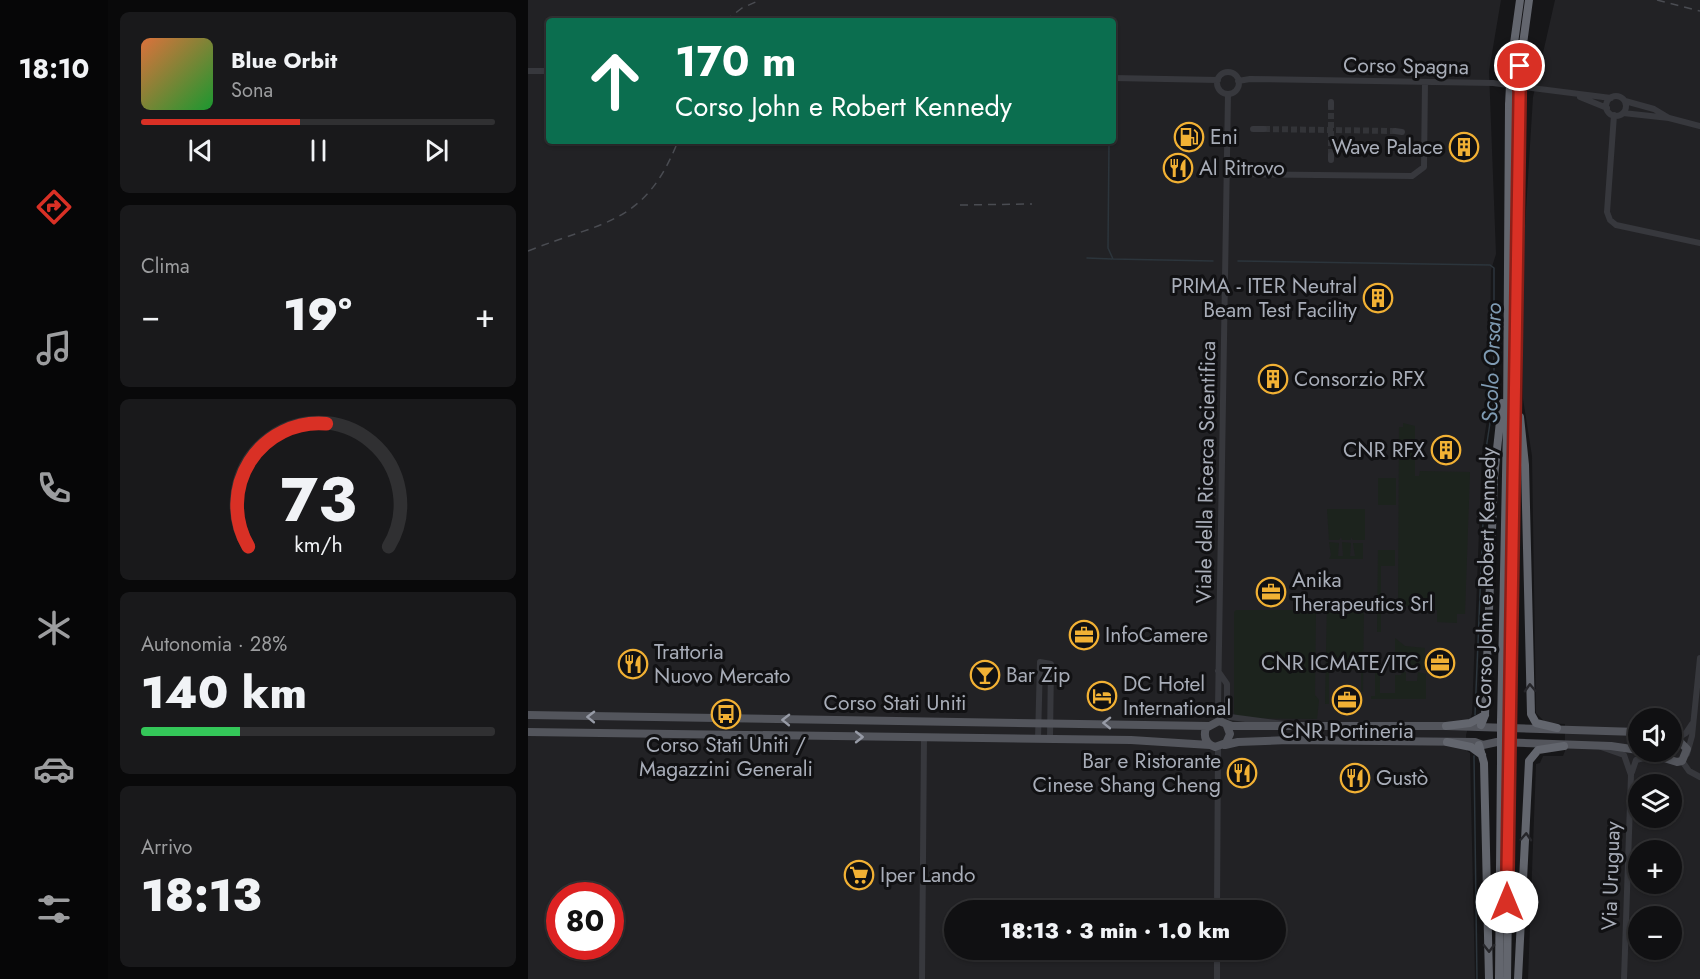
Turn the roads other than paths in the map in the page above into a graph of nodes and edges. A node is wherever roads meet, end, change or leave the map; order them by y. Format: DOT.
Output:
graph roads {
  1 [pos="1520,0"];
  2 [pos="1529,0"];
  3 [pos="1515,65"];
  4 [pos="528,70"];
  5 [pos="546,71"];
  6 [pos="1116,78"];
  7 [pos="1218,80"];
  8 [pos="1238,81"];
  9 [pos="1425,82"];
  10 [pos="1228,94"];
  11 [pos="1574,94"];
  12 [pos="1611,98"];
  13 [pos="1625,102"];
  14 [pos="1513,105"];
  15 [pos="1606,108"];
  16 [pos="1623,113"];
  17 [pos="1614,115"];
  18 [pos="1669,118"];
  19 [pos="1700,126"];
  20 [pos="1252,129"];
  21 [pos="1264,129"];
  22 [pos="1226,174"];
  23 [pos="1700,243"];
  24 [pos="1507,353"];
  25 [pos="1516,376"];
  26 [pos="1700,658"];
  27 [pos="1218,670"];
  28 [pos="1218,708"];
  29 [pos="528,715"];
  30 [pos="1485,715"];
  31 [pos="752,719"];
  32 [pos="1038,722"];
  33 [pos="1050,722"];
  34 [pos="1503,723"];
  35 [pos="1692,723"];
  36 [pos="1210,724"];
  37 [pos="1224,724"];
  38 [pos="1286,724"];
  39 [pos="1367,725"];
  40 [pos="1446,726"];
  41 [pos="1479,726"];
  42 [pos="1557,728"];
  43 [pos="528,732"];
  44 [pos="1628,732"];
  45 [pos="1682,735"];
  46 [pos="751,736"];
  47 [pos="924,737"];
  48 [pos="1038,739"];
  49 [pos="1050,739"];
  50 [pos="1367,741"];
  51 [pos="1447,742"];
  52 [pos="1480,744"];
  53 [pos="1682,744"];
  54 [pos="1217,746"];
  55 [pos="1564,746"];
  56 [pos="1601,747"];
  57 [pos="1628,749"];
  58 [pos="1484,756"];
  59 [pos="1685,760"];
  60 [pos="1505,761"];
  61 [pos="1682,761"];
  62 [pos="1631,774"];
  63 [pos="1700,777"];
  64 [pos="1629,828"];
  65 [pos="1217,900"];
  66 [pos="1217,960"];
  67 [pos="922,979"];
  68 [pos="1217,979"];
  69 [pos="1490,979"];
  70 [pos="1499,979"];
  71 [pos="1507,979"];
  72 [pos="1518,979"];
  73 [pos="1624,979"];
  1 -- 3 [label="highway, Corso John e Robert Kennedy"];
  2 -- 3 [label="highway, Corso John e Robert Kennedy"];
  3 -- 14 [label="highway, Corso John e Robert Kennedy, bridge"];
  4 -- 5 [label="street"];
  6 -- 7 [label="street, Corso Spagna"];
  7 -- 8 [label="street, Corso Spagna"];
  7 -- 10 [label="street"];
  8 -- 9 [label="street, Corso Spagna"];
  8 -- 10 [label="street"];
  9 -- 11 [label="street, Corso Spagna"];
  9 -- 22 [label="street"];
  10 -- 22 [label="street, Viale della Ricerca Scientifica"];
  11 -- 12 [label="street, Corso Spagna"];
  11 -- 15 [label="street, Corso Spagna"];
  12 -- 13 [label="street, Corso Spagna"];
  12 -- 15 [label="street"];
  13 -- 16 [label="street"];
  13 -- 18 [label="street, Corso Spagna"];
  14 -- 24 [label="highway, Corso John e Robert Kennedy"];
  14 -- 25 [label="highway, Corso John e Robert Kennedy"];
  15 -- 17 [label="street, Corso Spagna"];
  16 -- 17 [label="street, Corso Spagna"];
  16 -- 18 [label="street, Corso Spagna"];
  17 -- 23 [label="street"];
  18 -- 19 [label="street, Corso Spagna"];
  20 -- 21 [label="street"];
  22 -- 27 [label="street, Viale della Ricerca Scientifica"];
  24 -- 30 [label="highway"];
  24 -- 34 [label="highway, Corso John e Robert Kennedy"];
  25 -- 34 [label="highway, Corso John e Robert Kennedy"];
  42 -- 25 [label="highway, one-way"];
  26 -- 35 [label="street"];
  27 -- 28 [label="street, Viale della Ricerca Scientifica"];
  27 -- 38 [label="street"];
  28 -- 36 [label="street, Viale della Ricerca Scientifica"];
  28 -- 37 [label="street, Viale della Ricerca Scientifica"];
  31 -- 29 [label="main road, Corso Stati Uniti, one-way"];
  30 -- 40 [label="highway"];
  30 -- 41 [label="highway"];
  32 -- 31 [label="main road, Corso Stati Uniti, one-way"];
  31 -- 46 [label="street"];
  32 -- 33 [label="main road, Corso Stati Uniti"];
  32 -- 33 [label="street"];
  32 -- 48 [label="street"];
  36 -- 33 [label="main road, Corso Stati Uniti, one-way"];
  33 -- 49 [label="street"];
  34 -- 41 [label="main road"];
  34 -- 42 [label="main road"];
  34 -- 60 [label="highway, Corso John e Robert Kennedy, bridge"];
  35 -- 45 [label="street"];
  35 -- 59 [label="street"];
  36 -- 37 [label="main road, Corso Stati Uniti"];
  36 -- 54 [label="main road"];
  37 -- 38 [label="main road"];
  37 -- 54 [label="main road"];
  38 -- 39 [label="main road"];
  39 -- 40 [label="main road"];
  39 -- 50 [label="street"];
  40 -- 41 [label="main road"];
  41 -- 52 [label="main road"];
  42 -- 44 [label="main road"];
  43 -- 46 [label="main road, Corso Stati Uniti"];
  46 -- 47 [label="main road, Corso Stati Uniti, one-way"];
  47 -- 48 [label="main road, Corso Stati Uniti"];
  47 -- 67 [label="street, Corso Stati Uniti"];
  48 -- 49 [label="main road, Corso Stati Uniti"];
  49 -- 54 [label="main road, Corso Stati Uniti"];
  50 -- 51 [label="main road, Corso Stati Uniti"];
  50 -- 54 [label="main road, Corso Stati Uniti"];
  51 -- 52 [label="main road, Corso Stati Uniti"];
  51 -- 58 [label="highway"];
  52 -- 55 [label="main road, Corso Stati Uniti"];
  52 -- 58 [label="highway"];
  53 -- 59 [label="main road"];
  54 -- 65 [label="street"];
  55 -- 56 [label="main road"];
  72 -- 55 [label="highway, one-way"];
  56 -- 57 [label="main road"];
  56 -- 62 [label="street"];
  58 -- 69 [label="highway, one-way"];
  59 -- 61 [label="main road"];
  59 -- 63 [label="street"];
  60 -- 70 [label="highway"];
  60 -- 71 [label="highway"];
  64 -- 73 [label="street, Via Uruguay"];
  66 -- 68 [label="street"];
}
